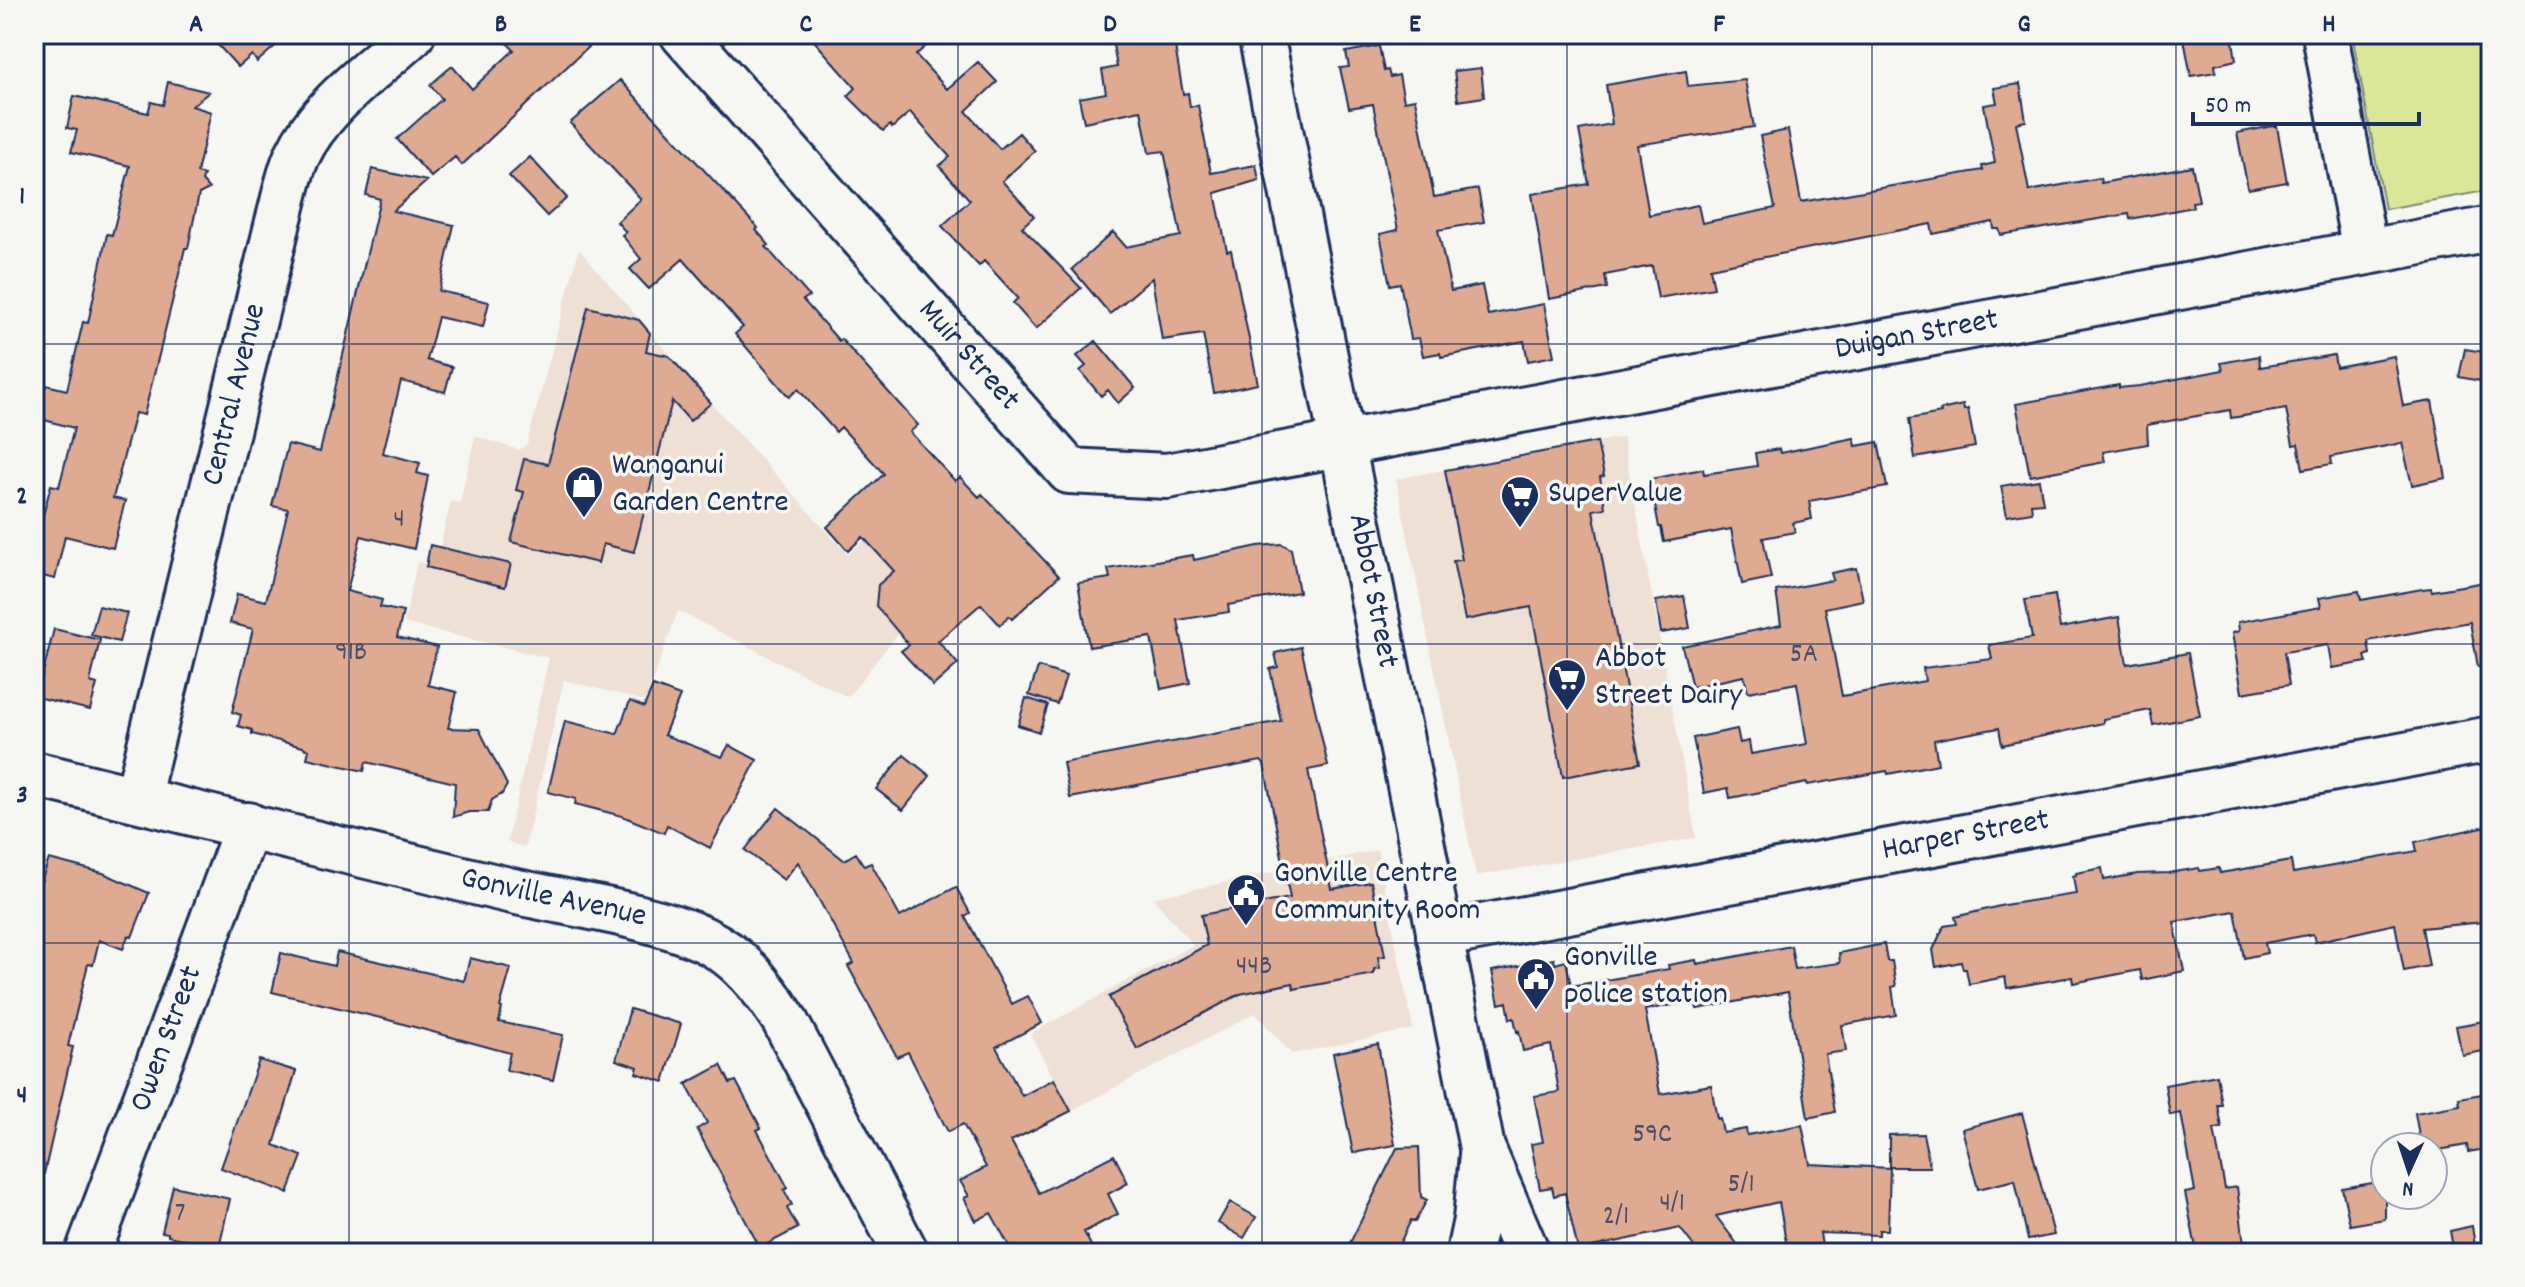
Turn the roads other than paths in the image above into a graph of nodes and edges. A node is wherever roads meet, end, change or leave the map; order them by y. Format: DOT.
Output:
graph roads {
  1 [pos="412,34"];
  2 [pos="683,34"];
  3 [pos="1261,34"];
  4 [pos="2325,34"];
  5 [pos="2491,229"];
  6 [pos="2365,252"];
  7 [pos="1342,443"];
  8 [pos="2491,739"];
  9 [pos="34,774"];
  10 [pos="137,799"];
  11 [pos="248,825"];
  12 [pos="1439,935"];
  13 [pos="1482,1148"];
  14 [pos="88,1253"];
  15 [pos="906,1253"];
  16 [pos="1469,1253"];
  17 [pos="1527,1253"];
  1 -- 10 [label="street, Central Avenue"];
  2 -- 7 [label="street, Muir Street"];
  3 -- 7 [label="street, Abbot Street"];
  4 -- 6 [label="street"];
  5 -- 6 [label="street, Duigan Street"];
  6 -- 7 [label="street, Duigan Street"];
  7 -- 12 [label="street, Abbot Street"];
  8 -- 12 [label="street, Harper Street"];
  9 -- 10 [label="street, Gonville Avenue"];
  10 -- 11 [label="street, Gonville Avenue"];
  11 -- 14 [label="street, Owen Street"];
  11 -- 15 [label="street, Gonville Avenue"];
  12 -- 13 [label="street, Abbot Street"];
  13 -- 16 [label="street, Abbot Street"];
  13 -- 17 [label="street, Abbot Street"];
}
